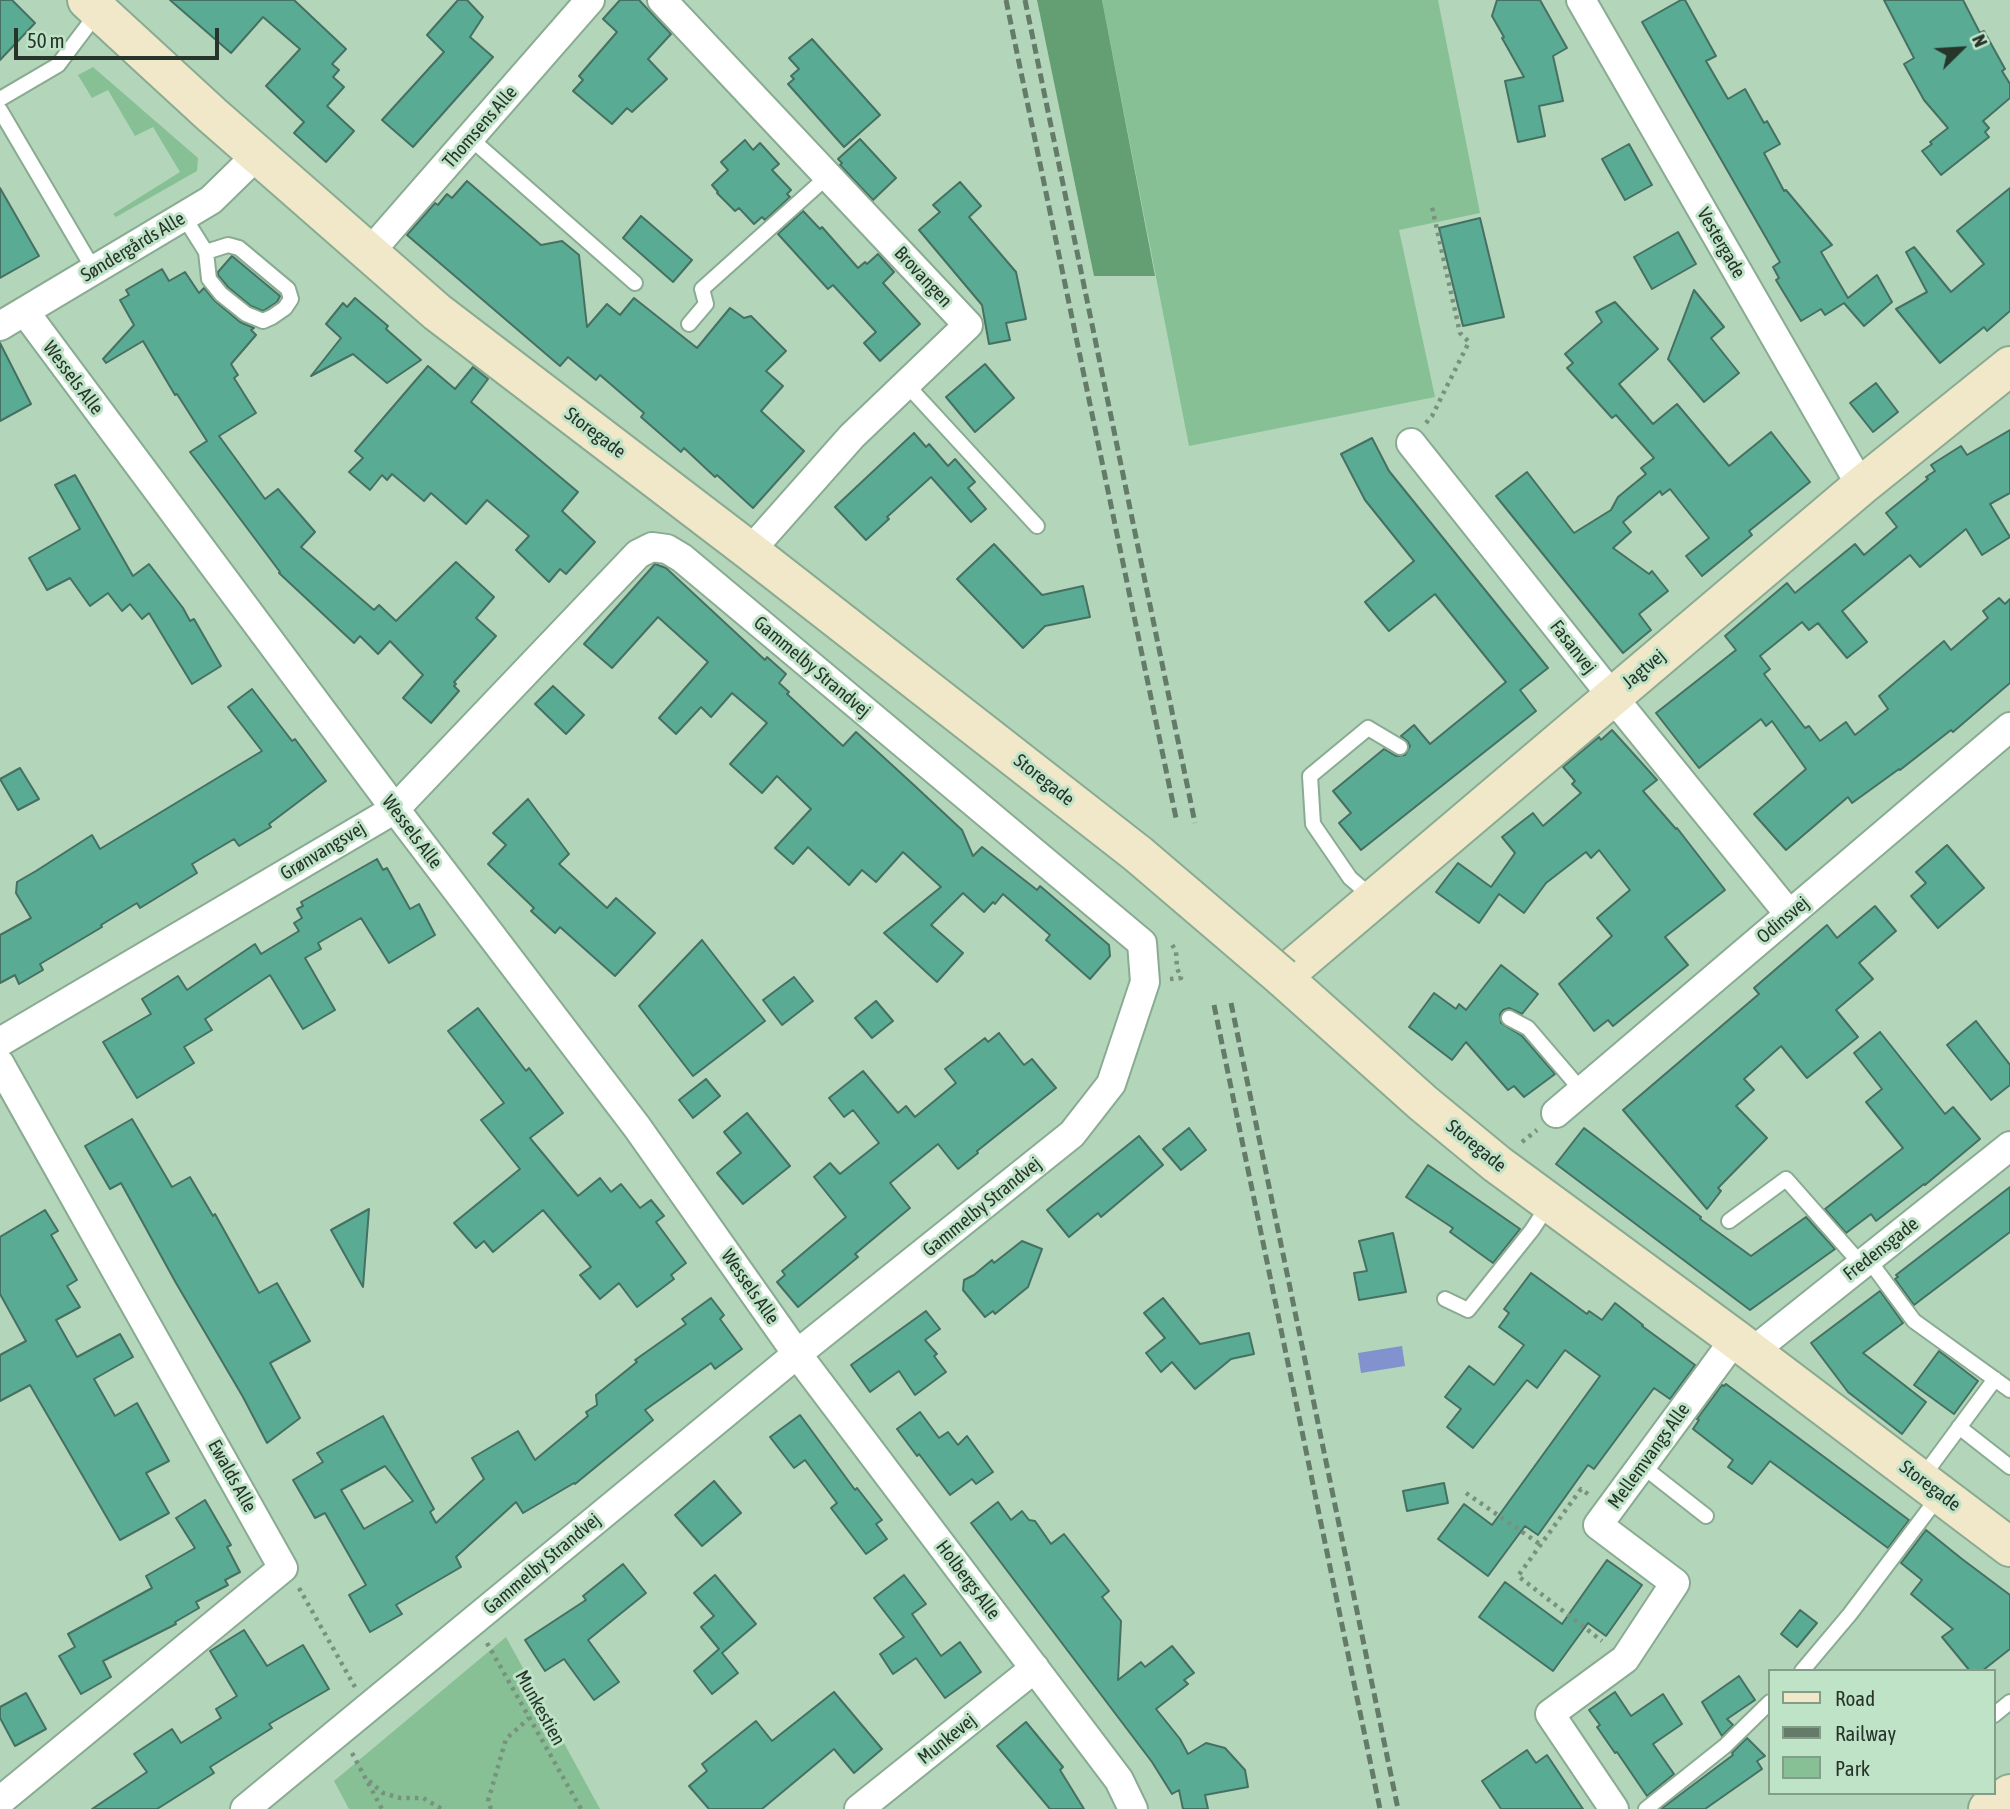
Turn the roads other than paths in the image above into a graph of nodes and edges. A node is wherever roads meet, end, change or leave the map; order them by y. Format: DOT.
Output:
graph roads {
  1 [pos="590,0"];
  2 [pos="662,0"];
  3 [pos="1581,0"];
  4 [pos="93,5"];
  5 [pos="0,99"];
  6 [pos="0,110"];
  7 [pos="470,138"];
  8 [pos="257,155"];
  9 [pos="828,177"];
  10 [pos="184,216"];
  11 [pos="206,252"];
  12 [pos="369,253"];
  13 [pos="94,270"];
  14 [pos="635,283"];
  15 [pos="24,312"];
  16 [pos="689,324"];
  17 [pos="0,326"];
  18 [pos="2010,366"];
  19 [pos="906,384"];
  20 [pos="1411,443"];
  21 [pos="1861,486"];
  22 [pos="1037,526"];
  23 [pos="659,547"];
  24 [pos="750,551"];
  25 [pos="1612,696"];
  26 [pos="2010,727"];
  27 [pos="1400,747"];
  28 [pos="395,809"];
  29 [pos="1373,898"];
  30 [pos="1789,914"];
  31 [pos="1282,977"];
  32 [pos="1509,1018"];
  33 [pos="0,1042"];
  34 [pos="0,1064"];
  35 [pos="1582,1091"];
  36 [pos="1556,1113"];
  37 [pos="2010,1146"];
  38 [pos="1549,1203"];
  39 [pos="1729,1221"];
  40 [pos="1865,1262"];
  41 [pos="1445,1299"];
  42 [pos="1743,1345"];
  43 [pos="797,1354"];
  44 [pos="1995,1379"];
  45 [pos="2010,1390"];
  46 [pos="1959,1427"];
  47 [pos="1641,1465"];
  48 [pos="2010,1467"];
  49 [pos="1930,1487"];
  50 [pos="1706,1516"];
  51 [pos="2010,1547"];
  52 [pos="1035,1668"];
  53 [pos="1804,1669"];
  54 [pos="2010,1702"];
  55 [pos="1769,1703"];
  56 [pos="1996,1713"];
  57 [pos="0,1801"];
  58 [pos="245,1809"];
  59 [pos="859,1809"];
  60 [pos="1132,1809"];
  61 [pos="1614,1809"];
  62 [pos="1646,1809"];
  1 -- 7 [label="street, Thomsens Alle"];
  2 -- 9 [label="street, Brovangen"];
  3 -- 21 [label="street, Vestergade"];
  4 -- 5 [label="lane"];
  4 -- 8 [label="street, Storegade"];
  6 -- 13 [label="lane"];
  7 -- 12 [label="street, Thomsens Alle"];
  7 -- 14 [label="lane"];
  8 -- 10 [label="street, Søndergårds Alle"];
  8 -- 12 [label="street, Storegade"];
  9 -- 16 [label="lane"];
  9 -- 19 [label="street, Brovangen"];
  10 -- 11 [label="lane"];
  10 -- 13 [label="street, Søndergårds Alle"];
  11 -- 11 [label="lane"];
  12 -- 24 [label="street, Storegade"];
  13 -- 15 [label="street, Søndergårds Alle"];
  15 -- 17 [label="street, Søndergårds Alle"];
  15 -- 28 [label="street, Wessels Alle"];
  18 -- 21 [label="street, Jagtvej"];
  19 -- 22 [label="lane"];
  19 -- 24 [label="street, Brovangen"];
  20 -- 25 [label="street, Fasanvej"];
  21 -- 25 [label="street, Jagtvej"];
  23 -- 28 [label="street, Grønvangsvej"];
  23 -- 43 [label="street, Gammelby Strandvej"];
  24 -- 31 [label="street, Storegade, bridge"];
  25 -- 29 [label="street, Jagtvej"];
  25 -- 30 [label="street, Fasanvej"];
  26 -- 30 [label="street, Odinsvej"];
  27 -- 29 [label="lane"];
  28 -- 33 [label="street, Grønvangsvej"];
  28 -- 43 [label="street, Wessels Alle"];
  29 -- 31 [label="street, Jagtvej"];
  30 -- 35 [label="street, Odinsvej"];
  31 -- 38 [label="street, Storegade"];
  32 -- 35 [label="lane"];
  34 -- 57 [label="street, Ewalds Alle"];
  35 -- 36 [label="street, Odinsvej"];
  37 -- 40 [label="street, Fredensgade"];
  38 -- 41 [label="lane"];
  38 -- 42 [label="street, Storegade"];
  39 -- 40 [label="lane"];
  40 -- 42 [label="street, Fredensgade"];
  40 -- 44 [label="lane"];
  42 -- 47 [label="street, Mellemvangs Alle"];
  42 -- 49 [label="street, Storegade"];
  43 -- 52 [label="street, Holbergs Alle"];
  43 -- 58 [label="street, Gammelby Strandvej"];
  44 -- 45 [label="lane"];
  44 -- 46 [label="lane"];
  46 -- 48 [label="lane"];
  46 -- 49 [label="lane"];
  47 -- 50 [label="lane"];
  47 -- 61 [label="street, Mellemvangs Alle"];
  49 -- 51 [label="street, Storegade"];
  49 -- 53 [label="lane"];
  52 -- 59 [label="street, Munkevej"];
  52 -- 60 [label="street, Holbergs Alle"];
  54 -- 56 [label="lane"];
  55 -- 62 [label="lane"];
}
